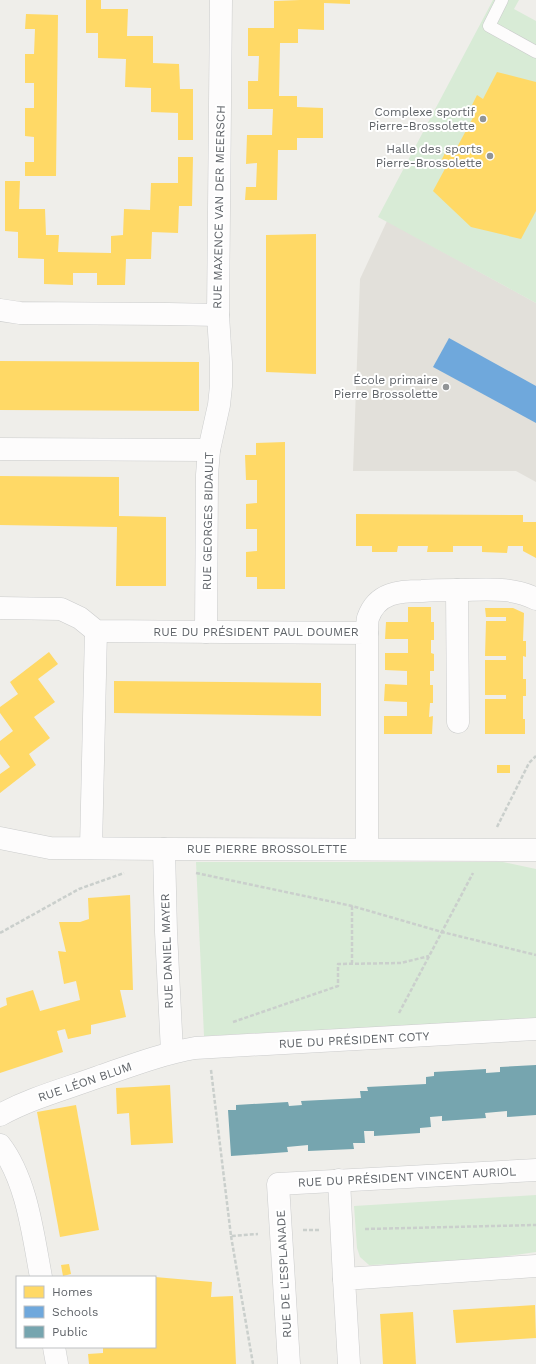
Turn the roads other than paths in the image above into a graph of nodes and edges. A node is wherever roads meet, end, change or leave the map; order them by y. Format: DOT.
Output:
graph roads {
  1 [pos="221,0"];
  2 [pos="502,0"];
  3 [pos="536,52"];
  4 [pos="0,310"];
  5 [pos="218,315"];
  6 [pos="0,448"];
  7 [pos="209,450"];
  8 [pos="457,590"];
  9 [pos="536,599"];
  10 [pos="0,608"];
  11 [pos="96,632"];
  12 [pos="206,632"];
  13 [pos="367,633"];
  14 [pos="458,722"];
  15 [pos="0,838"];
  16 [pos="91,848"];
  17 [pos="164,849"];
  18 [pos="367,849"];
  19 [pos="536,850"];
  20 [pos="536,1029"];
  21 [pos="172,1052"];
  22 [pos="0,1115"];
  23 [pos="0,1145"];
  24 [pos="536,1170"];
  25 [pos="339,1180"];
  26 [pos="278,1184"];
  27 [pos="536,1266"];
  28 [pos="41,1276"];
  29 [pos="344,1278"];
  30 [pos="54,1348"];
  31 [pos="57,1364"];
  32 [pos="289,1364"];
  33 [pos="349,1364"];
  1 -- 5 [label="street, RUE MAXENCE VAN DER MEERSCH"];
  2 -- 3 [label="lane"];
  4 -- 5 [label="street, RUE MAXENCE VAN DER MEERSCH"];
  5 -- 7 [label="street, RUE GEORGES BIDAULT"];
  6 -- 7 [label="street"];
  7 -- 12 [label="street, RUE GEORGES BIDAULT"];
  8 -- 9 [label="street"];
  8 -- 13 [label="street"];
  8 -- 14 [label="street"];
  10 -- 11 [label="street"];
  11 -- 12 [label="street, RUE DU PRÉSIDENT PAUL DOUMER"];
  11 -- 16 [label="street"];
  12 -- 13 [label="street, RUE DU PRÉSIDENT PAUL DOUMER"];
  13 -- 18 [label="street, RUE DU PRÉSIDENT PAUL DOUMER"];
  15 -- 16 [label="street, RUE PIERRE BROSSOLETTE"];
  16 -- 17 [label="street, RUE PIERRE BROSSOLETTE"];
  17 -- 18 [label="street, RUE PIERRE BROSSOLETTE"];
  17 -- 21 [label="street, RUE DANIEL MAYER"];
  18 -- 19 [label="street, RUE PIERRE BROSSOLETTE"];
  20 -- 21 [label="street, RUE DU PRÉSIDENT COTY"];
  21 -- 22 [label="street, RUE LÉON BLUM"];
  23 -- 28 [label="street"];
  24 -- 25 [label="street, RUE DU PRÉSIDENT VINCENT AURIOL"];
  25 -- 26 [label="street, RUE DU PRÉSIDENT VINCENT AURIOL"];
  25 -- 29 [label="street"];
  26 -- 32 [label="street, RUE DE L'ESPLANADE"];
  27 -- 29 [label="street"];
  29 -- 33 [label="street"];
  30 -- 31 [label="street"];
}
